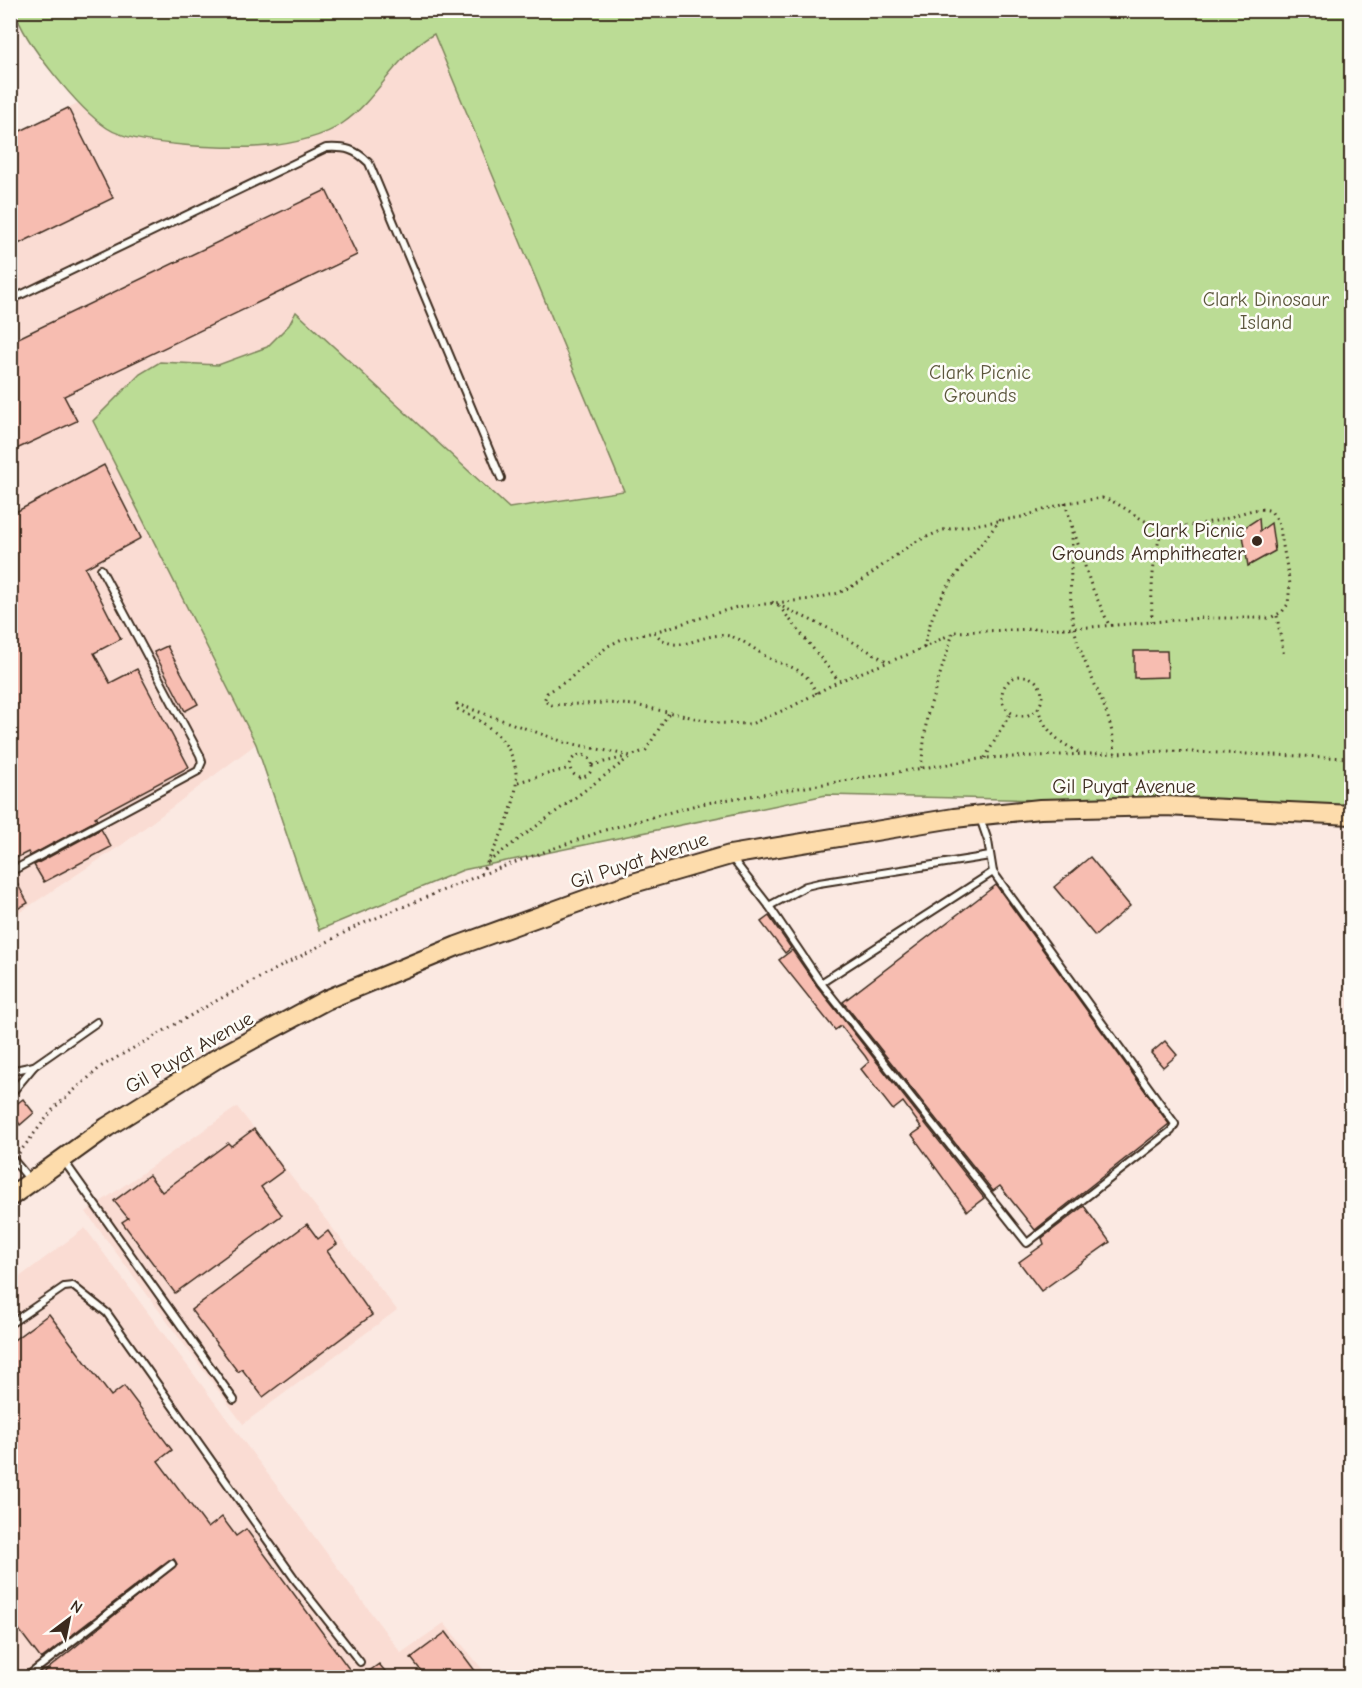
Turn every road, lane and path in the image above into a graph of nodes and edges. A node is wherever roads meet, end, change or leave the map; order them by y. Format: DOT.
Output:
graph roads {
  1 [pos="10,300"];
  2 [pos="501,478"];
  3 [pos="1065,503"];
  4 [pos="1001,518"];
  5 [pos="1072,526"];
  6 [pos="1164,527"];
  7 [pos="101,569"];
  8 [pos="771,601"];
  9 [pos="778,604"];
  10 [pos="1277,616"];
  11 [pos="1152,622"];
  12 [pos="1109,625"];
  13 [pos="1074,627"];
  14 [pos="654,632"];
  15 [pos="953,632"];
  16 [pos="924,648"];
  17 [pos="1284,657"];
  18 [pos="888,662"];
  19 [pos="839,681"];
  20 [pos="817,694"];
  21 [pos="1038,708"];
  22 [pos="670,711"];
  23 [pos="1011,712"];
  24 [pos="1115,753"];
  25 [pos="1082,754"];
  26 [pos="631,756"];
  27 [pos="985,758"];
  28 [pos="1352,758"];
  29 [pos="592,765"];
  30 [pos="570,768"];
  31 [pos="921,768"];
  32 [pos="518,782"];
  33 [pos="979,815"];
  34 [pos="1352,815"];
  35 [pos="730,855"];
  36 [pos="990,856"];
  37 [pos="487,862"];
  38 [pos="993,872"];
  39 [pos="10,873"];
  40 [pos="480,875"];
  41 [pos="769,906"];
  42 [pos="821,982"];
  43 [pos="97,1022"];
  44 [pos="34,1066"];
  45 [pos="10,1071"];
  46 [pos="10,1095"];
  47 [pos="12,1158"];
  48 [pos="62,1159"];
  49 [pos="31,1182"];
  50 [pos="10,1197"];
  51 [pos="10,1323"];
  52 [pos="234,1400"];
  53 [pos="172,1564"];
  54 [pos="360,1662"];
  55 [pos="25,1677"];
  1 -- 2 [label="lane"];
  3 -- 4 [label="path"];
  3 -- 5 [label="path"];
  3 -- 6 [label="path"];
  4 -- 8 [label="path"];
  4 -- 16 [label="path"];
  5 -- 12 [label="path"];
  5 -- 13 [label="path"];
  6 -- 10 [label="path"];
  6 -- 11 [label="path"];
  7 -- 39 [label="lane"];
  8 -- 9 [label="path"];
  8 -- 14 [label="path"];
  9 -- 18 [label="path"];
  9 -- 19 [label="path"];
  10 -- 11 [label="path"];
  10 -- 17 [label="path"];
  11 -- 12 [label="path"];
  12 -- 13 [label="path"];
  13 -- 15 [label="path"];
  13 -- 24 [label="path"];
  14 -- 20 [label="path"];
  14 -- 22 [label="path"];
  15 -- 16 [label="path"];
  15 -- 31 [label="path"];
  16 -- 18 [label="path"];
  18 -- 19 [label="path"];
  19 -- 20 [label="path"];
  20 -- 22 [label="path"];
  21 -- 23 [label="path"];
  21 -- 23 [label="path"];
  21 -- 25 [label="path"];
  22 -- 26 [label="path"];
  23 -- 27 [label="path"];
  24 -- 25 [label="path"];
  24 -- 28 [label="path"];
  25 -- 27 [label="path"];
  26 -- 29 [label="path"];
  26 -- 32 [label="path"];
  26 -- 37 [label="path"];
  27 -- 31 [label="path"];
  29 -- 30 [label="path"];
  29 -- 30 [label="path"];
  30 -- 32 [label="path"];
  31 -- 40 [label="path"];
  32 -- 37 [label="path"];
  33 -- 34 [label="main road, Gil Puyat Avenue"];
  33 -- 35 [label="main road, Gil Puyat Avenue"];
  33 -- 36 [label="lane"];
  35 -- 41 [label="lane"];
  35 -- 48 [label="main road, Gil Puyat Avenue"];
  36 -- 38 [label="lane"];
  36 -- 41 [label="lane"];
  37 -- 40 [label="path"];
  38 -- 42 [label="lane"];
  38 -- 42 [label="lane"];
  40 -- 47 [label="path"];
  41 -- 42 [label="lane"];
  43 -- 44 [label="lane"];
  44 -- 45 [label="lane"];
  44 -- 46 [label="lane"];
  47 -- 49 [label="lane"];
  48 -- 49 [label="main road, Gil Puyat Avenue"];
  48 -- 52 [label="lane"];
  49 -- 50 [label="main road, Gil Puyat Avenue"];
  51 -- 54 [label="lane"];
  53 -- 55 [label="lane"];
}
